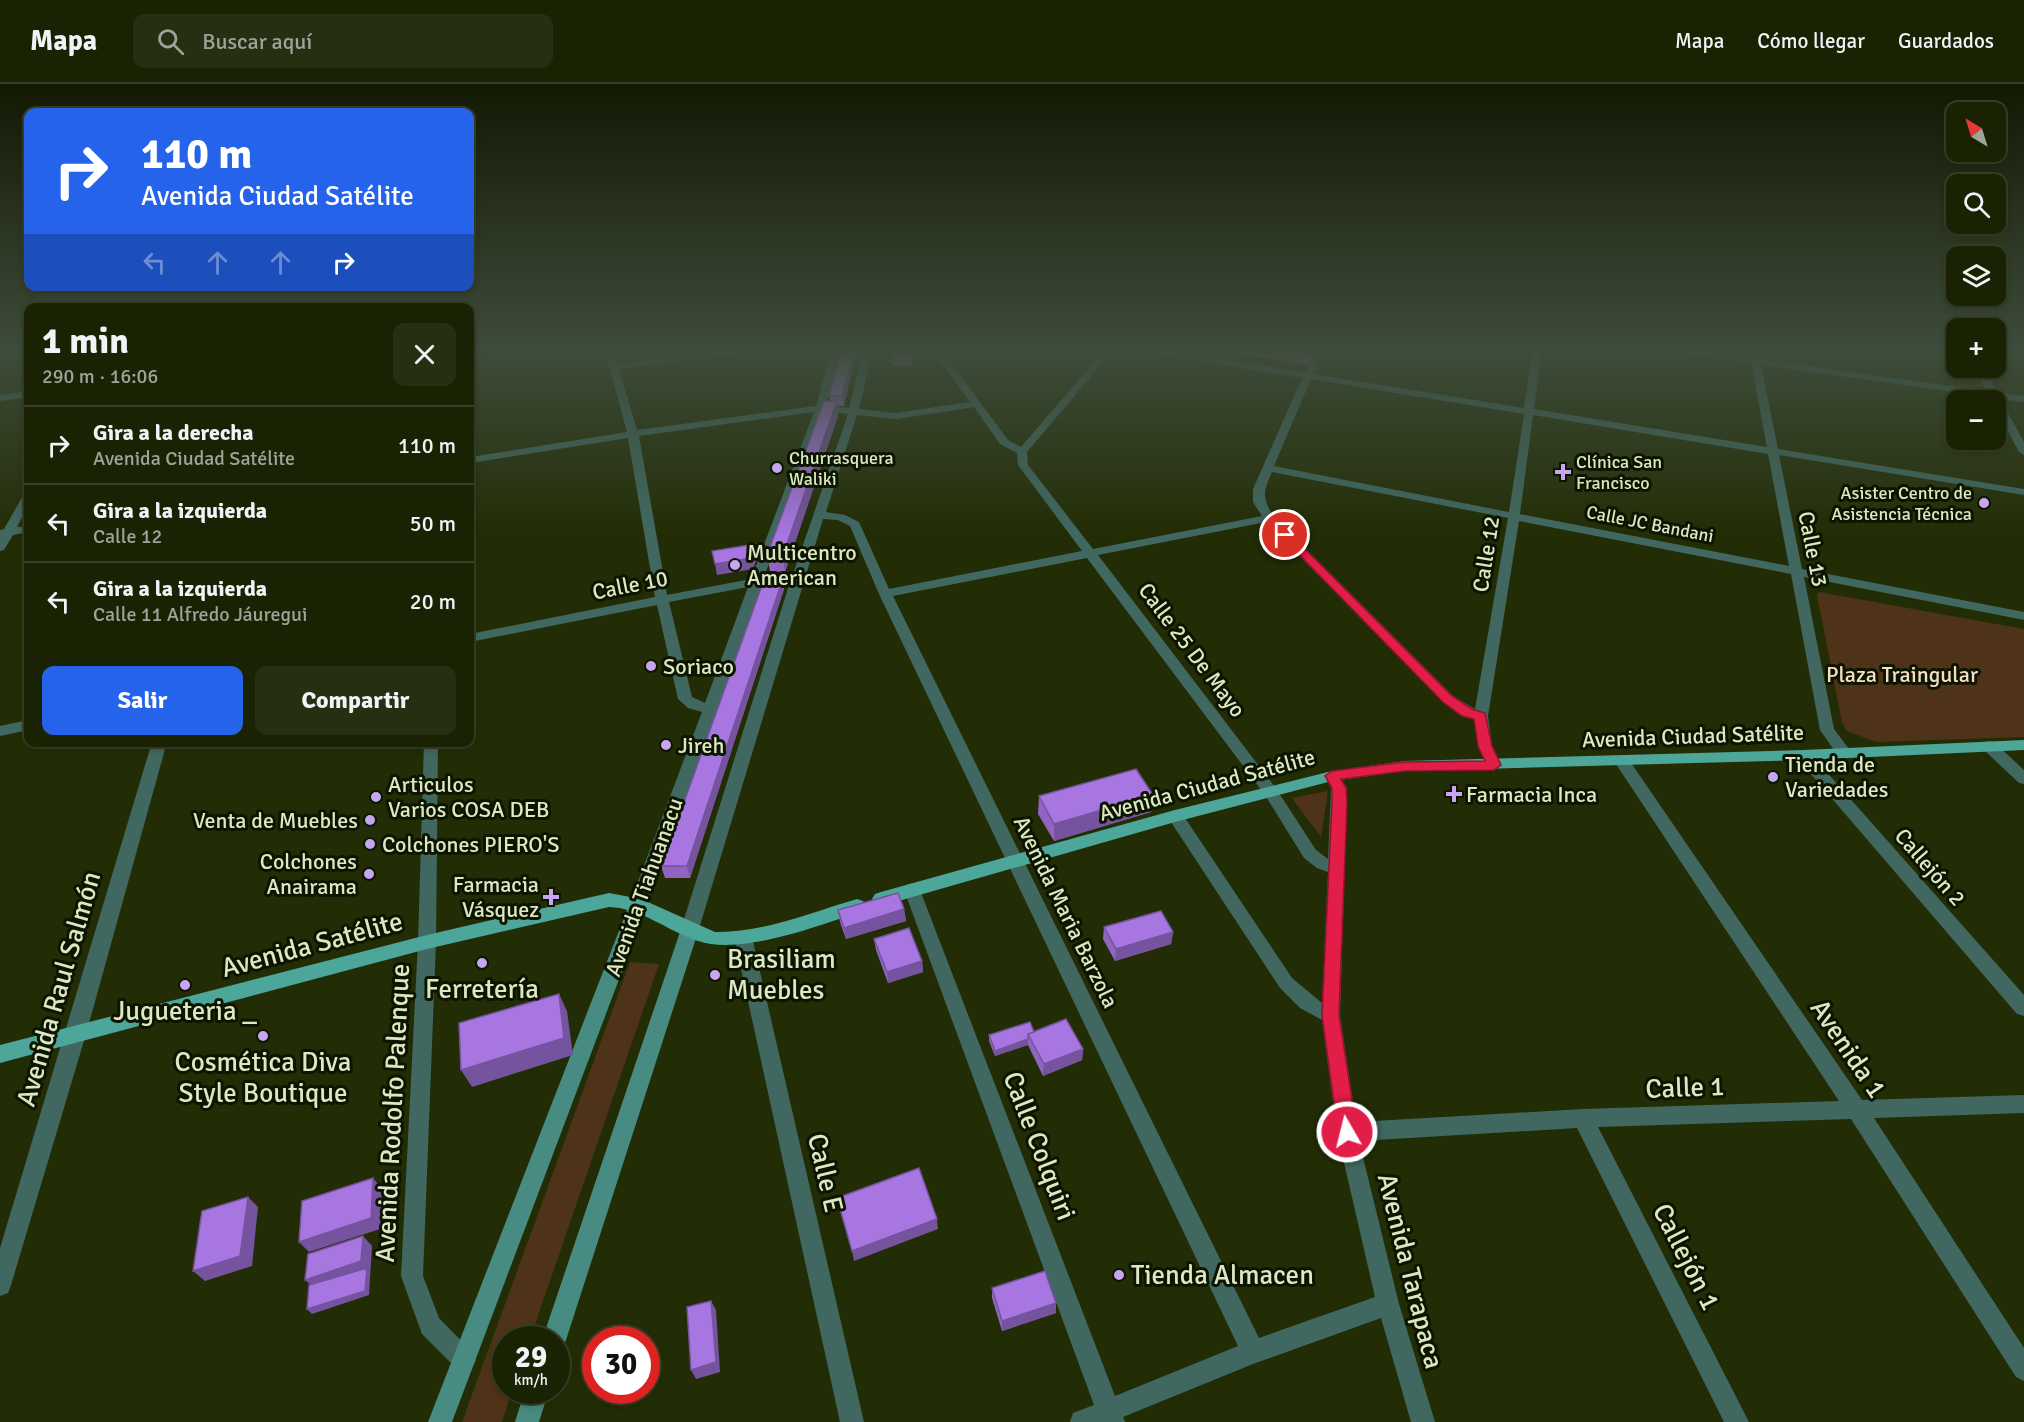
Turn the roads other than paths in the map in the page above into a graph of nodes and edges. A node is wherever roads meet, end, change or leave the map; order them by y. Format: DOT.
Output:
graph roads {
  1 [pos="626,410"];
  2 [pos="802,410"];
  3 [pos="819,410"];
  4 [pos="854,410"];
  5 [pos="857,410"];
  6 [pos="933,410"];
  7 [pos="981,410"];
  8 [pos="1058,410"];
  9 [pos="1292,410"];
  10 [pos="1520,410"];
  11 [pos="1765,410"];
  12 [pos="1530,412"];
  13 [pos="2006,418"];
  14 [pos="633,434"];
  15 [pos="1022,452"];
  16 [pos="1773,452"];
  17 [pos="2024,452"];
  18 [pos="474,459"];
  19 [pos="1268,468"];
  20 [pos="2024,492"];
  21 [pos="24,502"];
  22 [pos="821,515"];
  23 [pos="1514,515"];
  24 [pos="1269,518"];
  25 [pos="24,530"];
  26 [pos="4,533"];
  27 [pos="0,547"];
  28 [pos="1091,554"];
  29 [pos="1797,572"];
  30 [pos="798,577"];
  31 [pos="759,581"];
  32 [pos="885,594"];
  33 [pos="662,600"];
  34 [pos="2024,616"];
  35 [pos="474,637"];
  36 [pos="709,709"];
  37 [pos="1480,716"];
  38 [pos="24,726"];
  39 [pos="0,730"];
  40 [pos="2024,745"];
  41 [pos="1989,746"];
  42 [pos="159,747"];
  43 [pos="431,747"];
  44 [pos="1844,753"];
  45 [pos="1803,755"];
  46 [pos="1623,761"];
  47 [pos="1494,765"];
  48 [pos="1332,776"];
  49 [pos="2024,779"];
  50 [pos="1269,791"];
  51 [pos="1175,816"];
  52 [pos="1016,860"];
  53 [pos="1335,867"];
  54 [pos="912,890"];
  55 [pos="638,905"];
  56 [pos="689,932"];
  57 [pos="743,937"];
  58 [pos="427,942"];
  59 [pos="2024,1008"];
  60 [pos="1331,1015"];
  61 [pos="76,1035"];
  62 [pos="0,1054"];
  63 [pos="2024,1104"];
  64 [pos="1857,1110"];
  65 [pos="1583,1118"];
  66 [pos="1347,1132"];
  67 [pos="0,1285"];
  68 [pos="1388,1304"];
  69 [pos="559,1326"];
  70 [pos="1253,1352"];
  71 [pos="464,1360"];
  72 [pos="2024,1370"];
  73 [pos="533,1404"];
  74 [pos="1111,1416"];
  75 [pos="440,1422"];
  76 [pos="527,1422"];
  77 [pos="852,1422"];
  78 [pos="1082,1422"];
  79 [pos="1423,1422"];
  80 [pos="1737,1422"];
  1 -- 14 [label="street"];
  2 -- 14 [label="street"];
  3 -- 31 [label="street, Avenida Tiahuanacu"];
  4 -- 22 [label="street"];
  5 -- 6 [label="street"];
  7 -- 15 [label="street"];
  8 -- 15 [label="street"];
  9 -- 19 [label="street"];
  10 -- 12 [label="street"];
  11 -- 16 [label="street, Calle 13"];
  12 -- 16 [label="street"];
  12 -- 23 [label="street, Calle 12"];
  13 -- 17 [label="street"];
  14 -- 18 [label="street"];
  14 -- 33 [label="street"];
  15 -- 28 [label="street, Calle 25 De Mayo"];
  16 -- 20 [label="street"];
  16 -- 29 [label="street, Calle 13"];
  19 -- 23 [label="street, Calle JC Bandani"];
  19 -- 24 [label="street"];
  21 -- 26 [label="street"];
  22 -- 30 [label="street"];
  22 -- 32 [label="street, Avenida Maria Barzola"];
  23 -- 29 [label="street, Calle JC Bandani"];
  23 -- 37 [label="street, Calle 12"];
  24 -- 28 [label="street"];
  24 -- 37 [label="street"];
  25 -- 26 [label="street"];
  26 -- 27 [label="street"];
  28 -- 32 [label="street"];
  28 -- 50 [label="street, Calle 25 De Mayo"];
  29 -- 34 [label="street, Calle JC Bandani"];
  29 -- 44 [label="street, Calle 13"];
  30 -- 31 [label="street, Calle 10"];
  30 -- 56 [label="street"];
  31 -- 33 [label="street, Calle 10"];
  31 -- 36 [label="street, Avenida Tiahuanacu"];
  32 -- 52 [label="street, Avenida Maria Barzola"];
  33 -- 35 [label="street, Calle 10"];
  33 -- 36 [label="street"];
  36 -- 55 [label="street, Avenida Tiahuanacu"];
  37 -- 47 [label="street, Calle 12"];
  38 -- 39 [label="street"];
  40 -- 41 [label="main road, Avenida Ciudad Satélite"];
  41 -- 44 [label="main road, Avenida Ciudad Satélite"];
  41 -- 49 [label="street"];
  42 -- 61 [label="street, Avenida Raul Salmón"];
  43 -- 58 [label="street, Avenida Rodolfo Palenque"];
  44 -- 45 [label="main road, Avenida Ciudad Satélite"];
  45 -- 46 [label="main road, Avenida Ciudad Satélite"];
  45 -- 59 [label="street, Callejón 2"];
  46 -- 47 [label="main road, Avenida Ciudad Satélite"];
  46 -- 64 [label="street, Avenida 1"];
  47 -- 48 [label="main road, Avenida Ciudad Satélite"];
  48 -- 50 [label="main road, Avenida Ciudad Satélite"];
  48 -- 53 [label="street, Avenida Tarapaca"];
  50 -- 51 [label="main road, Avenida Ciudad Satélite"];
  50 -- 53 [label="street, Calle 25 De Mayo"];
  51 -- 52 [label="main road, Avenida Ciudad Satélite"];
  51 -- 60 [label="street"];
  52 -- 54 [label="main road, Avenida Ciudad Satélite"];
  52 -- 70 [label="street, Avenida Maria Barzola"];
  53 -- 60 [label="street, Avenida Tarapaca"];
  54 -- 57 [label="main road, Avenida Ciudad Satélite"];
  54 -- 74 [label="street, Calle Colquiri"];
  55 -- 56 [label="main road, Avenida Ciudad Satélite"];
  55 -- 58 [label="main road, Avenida Satélite"];
  55 -- 71 [label="main road, Avenida Tiahuanacu"];
  56 -- 57 [label="main road, Avenida Ciudad Satélite"];
  56 -- 69 [label="main road"];
  57 -- 77 [label="street, Calle E"];
  58 -- 61 [label="main road, Avenida Satélite"];
  58 -- 71 [label="street, Avenida Rodolfo Palenque"];
  60 -- 66 [label="street, Avenida Tarapaca"];
  61 -- 62 [label="main road, Avenida Satélite"];
  61 -- 67 [label="street, Avenida Raul Salmón"];
  63 -- 64 [label="street, Calle 1"];
  64 -- 65 [label="street, Calle 1"];
  64 -- 72 [label="street, Avenida 1"];
  65 -- 66 [label="street, Calle 1"];
  65 -- 80 [label="street, Callejón 1"];
  66 -- 68 [label="street, Avenida Tarapaca"];
  68 -- 70 [label="street"];
  68 -- 79 [label="street, Avenida Tarapaca"];
  70 -- 74 [label="street"];
  71 -- 75 [label="main road, Avenida Tiahuanacu"];
  73 -- 76 [label="main road"];
  74 -- 78 [label="street"];
}
